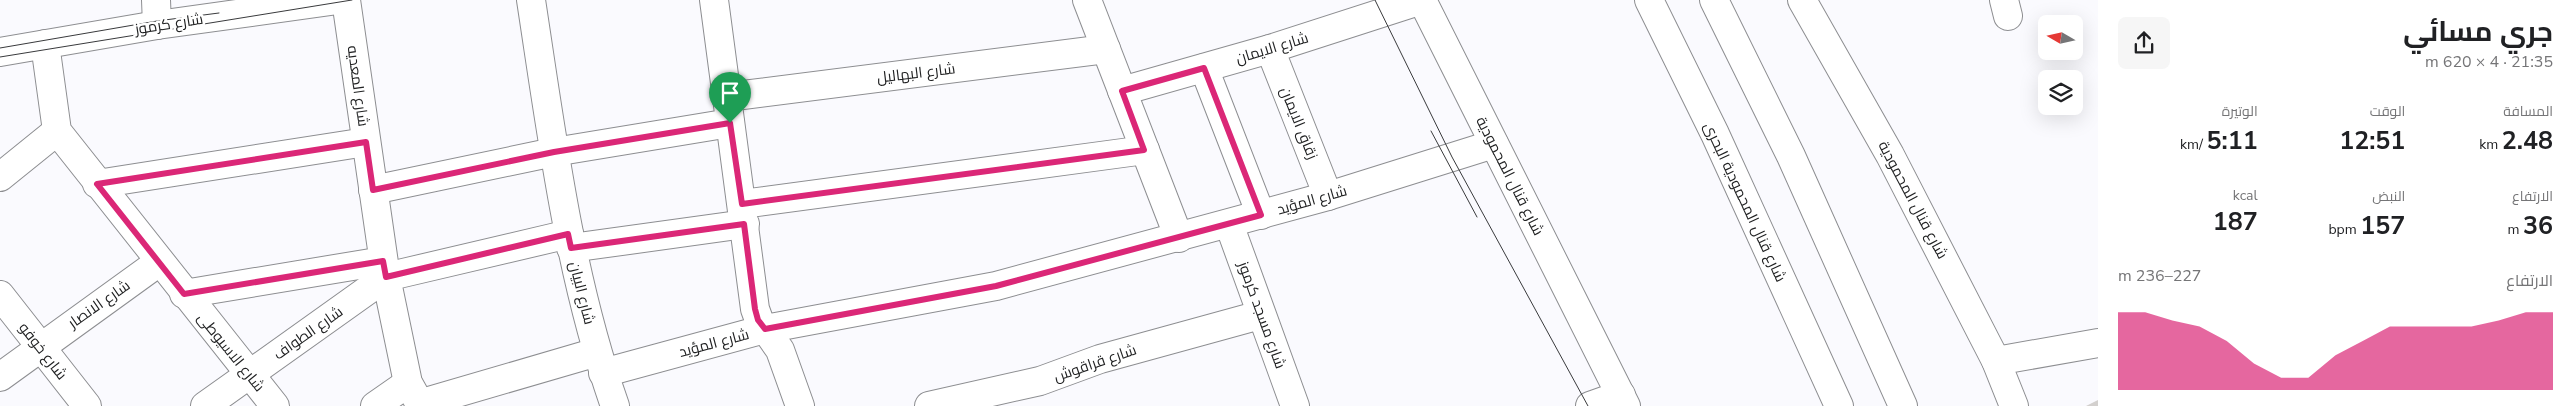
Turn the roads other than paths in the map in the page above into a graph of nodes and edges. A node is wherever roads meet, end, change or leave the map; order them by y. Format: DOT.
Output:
graph roads {
  1 [pos="338,0"];
  2 [pos="346,0"];
  3 [pos="531,0"];
  4 [pos="714,0"];
  5 [pos="1087,0"];
  6 [pos="1422,0"];
  7 [pos="1649,0"];
  8 [pos="1714,0"];
  9 [pos="1802,0"];
  10 [pos="156,12"];
  11 [pos="45,44"];
  12 [pos="1106,49"];
  13 [pos="1270,49"];
  14 [pos="0,52"];
  15 [pos="1204,68"];
  16 [pos="1122,91"];
  17 [pos="728,110"];
  18 [pos="57,131"];
  19 [pos="366,142"];
  20 [pos="1494,144"];
  21 [pos="1144,150"];
  22 [pos="554,152"];
  23 [pos="0,177"];
  24 [pos="97,184"];
  25 [pos="373,190"];
  26 [pos="1328,196"];
  27 [pos="743,214"];
  28 [pos="1261,215"];
  29 [pos="1229,224"];
  30 [pos="1179,238"];
  31 [pos="570,241"];
  32 [pos="159,262"];
  33 [pos="385,269"];
  34 [pos="184,294"];
  35 [pos="0,295"];
  36 [pos="1260,315"];
  37 [pos="765,329"];
  38 [pos="2098,343"];
  39 [pos="40,346"];
  40 [pos="1996,361"];
  41 [pos="600,362"];
  42 [pos="249,375"];
  43 [pos="0,376"];
  44 [pos="416,398"];
  45 [pos="1623,400"];
  46 [pos="1289,404"];
  47 [pos="87,406"];
  48 [pos="205,406"];
  49 [pos="275,406"];
  50 [pos="375,406"];
  51 [pos="615,406"];
  52 [pos="800,406"];
  53 [pos="929,406"];
  54 [pos="1590,406"];
  55 [pos="1839,406"];
  56 [pos="1903,406"];
  57 [pos="2014,406"];
  1 -- 10 [label="street, شارع كرموز"];
  2 -- 19 [label="street, شارع المعديه"];
  3 -- 22 [label="street, شارع البيان"];
  4 -- 17 [label="street"];
  5 -- 12 [label="street"];
  6 -- 13 [label="street, شارع الايمان"];
  6 -- 20 [label="street, شارع قنال المحمودية"];
  7 -- 55 [label="street, شارع قنال المحمودية البحرى"];
  8 -- 56 [label="street"];
  9 -- 40 [label="street, شارع قنال المحمودية"];
  10 -- 11 [label="street, شارع كرموز"];
  11 -- 14 [label="street, شارع كرموز"];
  11 -- 18 [label="street, شارع الاسيوطى"];
  12 -- 16 [label="street"];
  12 -- 17 [label="street, شارع البهاليل"];
  13 -- 15 [label="street, شارع الايمان"];
  13 -- 26 [label="street, زقاق الايمان"];
  15 -- 16 [label="street, شارع الايمان"];
  15 -- 28 [label="street"];
  16 -- 21 [label="street"];
  17 -- 22 [label="street, شارع البهاليل"];
  17 -- 27 [label="street"];
  18 -- 23 [label="street"];
  18 -- 24 [label="street, شارع الاسيوطى"];
  19 -- 24 [label="street"];
  19 -- 25 [label="street, شارع المعديه"];
  20 -- 26 [label="street, شارع المؤيد"];
  20 -- 45 [label="street, شارع قنال المحمودية"];
  21 -- 27 [label="street"];
  21 -- 30 [label="street"];
  22 -- 25 [label="street, شارع البهاليل"];
  22 -- 31 [label="street, شارع البيان"];
  24 -- 32 [label="street, شارع الاسيوطى"];
  25 -- 33 [label="street, شارع المعديه"];
  26 -- 28 [label="street, شارع المؤيد"];
  27 -- 31 [label="street"];
  27 -- 37 [label="street"];
  28 -- 29 [label="street, شارع المؤيد"];
  29 -- 30 [label="street, شارع المؤيد"];
  29 -- 36 [label="street, شارع مسجد كرموز"];
  30 -- 37 [label="street, شارع المؤيد"];
  31 -- 33 [label="street"];
  31 -- 41 [label="street, شارع البيان"];
  32 -- 34 [label="street, شارع الاسيوطى"];
  32 -- 39 [label="street, شارع الانصار"];
  33 -- 34 [label="street"];
  33 -- 42 [label="street, شارع الطواف"];
  33 -- 44 [label="street, شارع المعديه"];
  34 -- 42 [label="street, شارع الاسيوطى"];
  35 -- 39 [label="street, شارع خوفو"];
  36 -- 46 [label="street, شارع مسجد كرموز"];
  36 -- 53 [label="street, شارع قراقوش"];
  37 -- 41 [label="street, شارع المؤيد"];
  37 -- 52 [label="street"];
  38 -- 40 [label="street"];
  39 -- 43 [label="street, شارع الانصار"];
  39 -- 47 [label="street, شارع خوفو"];
  40 -- 57 [label="street, شارع قنال المحمودية"];
  41 -- 44 [label="street, شارع المؤيد"];
  41 -- 51 [label="street, شارع البيان"];
  42 -- 48 [label="street, شارع الطواف"];
  42 -- 49 [label="street, شارع الاسيوطى"];
  44 -- 50 [label="street, شارع المؤيد"];
  45 -- 54 [label="street"];
}
